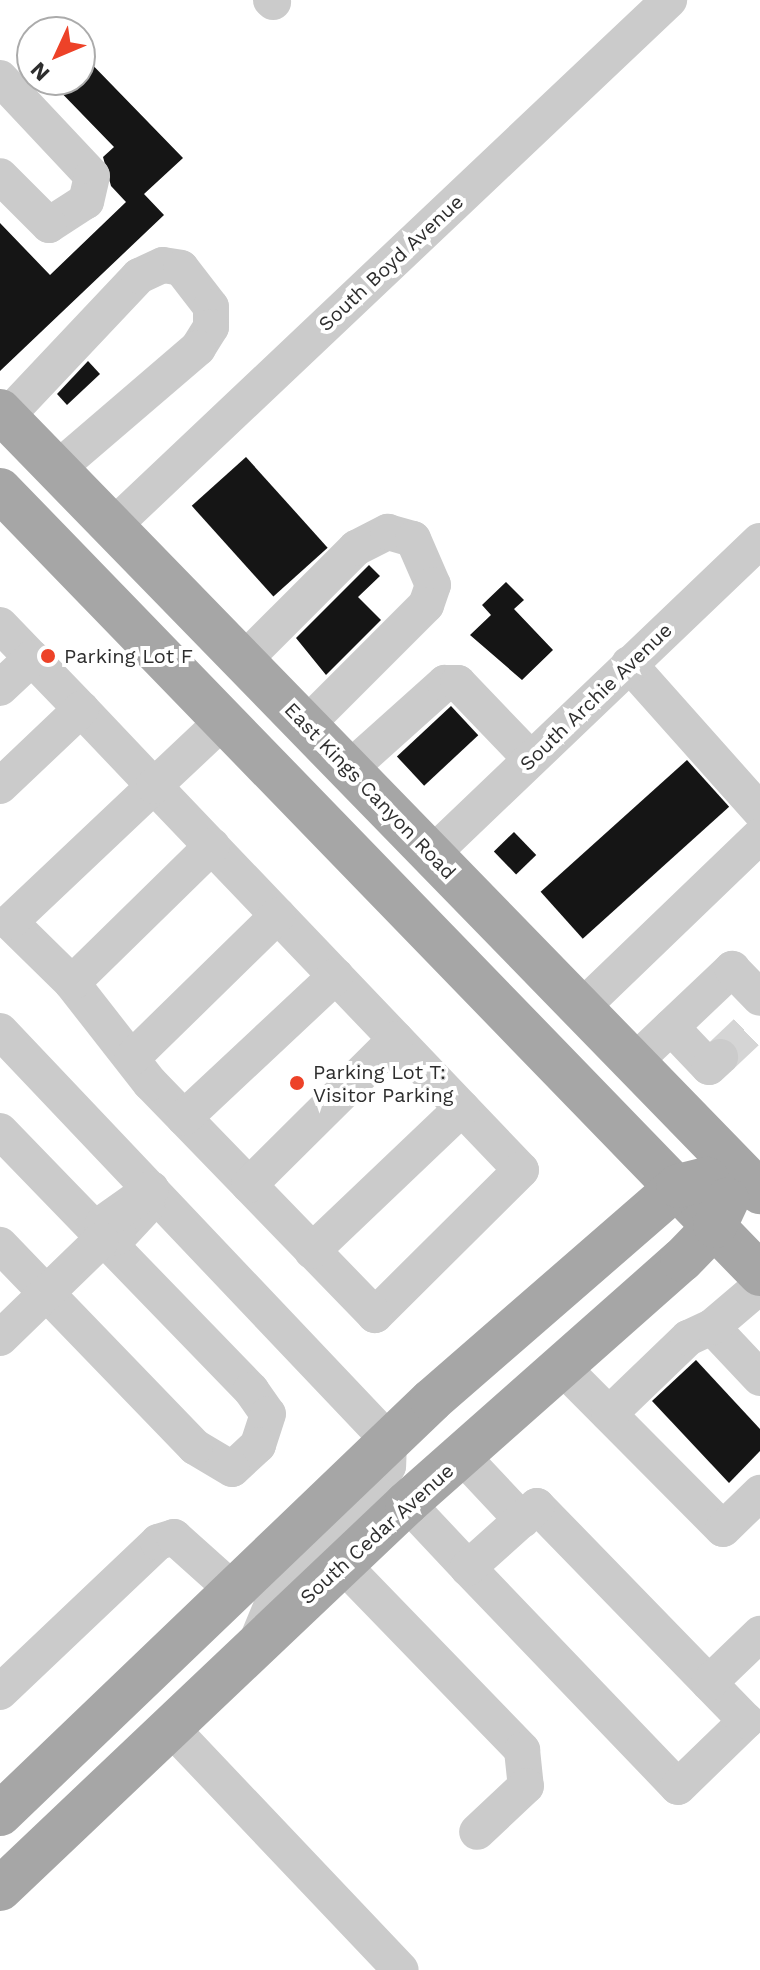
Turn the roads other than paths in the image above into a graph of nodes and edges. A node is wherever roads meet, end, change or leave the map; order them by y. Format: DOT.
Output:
graph roads {
  1 [pos="669,0"];
  2 [pos="0,78"];
  3 [pos="0,176"];
  4 [pos="3,414"];
  5 [pos="57,469"];
  6 [pos="0,490"];
  7 [pos="112,527"];
  8 [pos="760,541"];
  9 [pos="0,625"];
  10 [pos="32,658"];
  11 [pos="243,661"];
  12 [pos="629,664"];
  13 [pos="0,688"];
  14 [pos="81,709"];
  15 [pos="224,720"];
  16 [pos="306,725"];
  17 [pos="531,759"];
  18 [pos="349,769"];
  19 [pos="0,786"];
  20 [pos="154,786"];
  21 [pos="760,811"];
  22 [pos="760,836"];
  23 [pos="212,846"];
  24 [pos="432,854"];
  25 [pos="278,915"];
  26 [pos="336,976"];
  27 [pos="72,983"];
  28 [pos="580,1009"];
  29 [pos="759,1013"];
  30 [pos="671,1027"];
  31 [pos="0,1031"];
  32 [pos="396,1039"];
  33 [pos="720,1057"];
  34 [pos="132,1058"];
  35 [pos="633,1063"];
  36 [pos="462,1108"];
  37 [pos="184,1118"];
  38 [pos="0,1131"];
  39 [pos="753,1172"];
  40 [pos="249,1185"];
  41 [pos="678,1186"];
  42 [pos="151,1189"];
  43 [pos="715,1226"];
  44 [pos="101,1240"];
  45 [pos="0,1245"];
  46 [pos="312,1251"];
  47 [pos="760,1274"];
  48 [pos="760,1286"];
  49 [pos="46,1293"];
  50 [pos="712,1327"];
  51 [pos="0,1338"];
  52 [pos="562,1367"];
  53 [pos="760,1378"];
  54 [pos="609,1414"];
  55 [pos="389,1441"];
  56 [pos="462,1456"];
  57 [pos="760,1493"];
  58 [pos="407,1503"];
  59 [pos="522,1520"];
  60 [pos="342,1564"];
  61 [pos="468,1568"];
  62 [pos="233,1590"];
  63 [pos="760,1634"];
  64 [pos="254,1648"];
  65 [pos="709,1683"];
  66 [pos="0,1692"];
  67 [pos="170,1727"];
  68 [pos="0,1814"];
  69 [pos="477,1832"];
  70 [pos="0,1889"];
  71 [pos="401,1970"];
  1 -- 7 [label="street, South Boyd Avenue"];
  2 -- 3 [label="street"];
  4 -- 5 [label="main road, East Kings Canyon Road"];
  4 -- 5 [label="street"];
  5 -- 7 [label="main road, East Kings Canyon Road"];
  6 -- 15 [label="main road"];
  7 -- 11 [label="main road, East Kings Canyon Road"];
  8 -- 12 [label="street, South Archie Avenue"];
  9 -- 10 [label="street"];
  10 -- 13 [label="street"];
  10 -- 14 [label="street"];
  11 -- 16 [label="main road, East Kings Canyon Road"];
  11 -- 16 [label="street"];
  12 -- 17 [label="street, South Archie Avenue"];
  12 -- 21 [label="street"];
  14 -- 19 [label="street"];
  14 -- 20 [label="street"];
  15 -- 20 [label="street"];
  15 -- 41 [label="main road"];
  16 -- 18 [label="main road, East Kings Canyon Road"];
  17 -- 18 [label="street"];
  17 -- 24 [label="street, South Archie Avenue"];
  18 -- 24 [label="main road, East Kings Canyon Road"];
  20 -- 23 [label="street"];
  20 -- 27 [label="street"];
  22 -- 28 [label="street"];
  23 -- 25 [label="street"];
  23 -- 27 [label="street"];
  24 -- 28 [label="main road, East Kings Canyon Road"];
  25 -- 26 [label="street"];
  25 -- 34 [label="street"];
  26 -- 32 [label="street"];
  26 -- 37 [label="street"];
  27 -- 34 [label="street"];
  28 -- 35 [label="main road, East Kings Canyon Road"];
  29 -- 30 [label="street"];
  30 -- 33 [label="street"];
  30 -- 35 [label="street"];
  31 -- 42 [label="street"];
  32 -- 36 [label="street"];
  32 -- 40 [label="street"];
  34 -- 37 [label="street"];
  35 -- 39 [label="main road, East Kings Canyon Road"];
  36 -- 46 [label="street"];
  36 -- 46 [label="street"];
  37 -- 40 [label="street"];
  38 -- 44 [label="street"];
  39 -- 41 [label="main road"];
  39 -- 43 [label="main road, South Cedar Avenue"];
  40 -- 46 [label="street"];
  41 -- 43 [label="main road"];
  41 -- 55 [label="main road"];
  42 -- 44 [label="street"];
  42 -- 55 [label="street"];
  43 -- 47 [label="main road"];
  43 -- 52 [label="main road, South Cedar Avenue"];
  44 -- 49 [label="street"];
  44 -- 49 [label="street"];
  45 -- 49 [label="street"];
  48 -- 50 [label="street"];
  49 -- 51 [label="street"];
  50 -- 53 [label="street"];
  50 -- 54 [label="street"];
  52 -- 54 [label="street"];
  52 -- 56 [label="main road, South Cedar Avenue"];
  54 -- 57 [label="street"];
  55 -- 62 [label="main road"];
  55 -- 64 [label="street"];
  56 -- 58 [label="main road, South Cedar Avenue"];
  56 -- 59 [label="street"];
  58 -- 60 [label="main road, South Cedar Avenue"];
  58 -- 61 [label="street"];
  59 -- 61 [label="street"];
  59 -- 65 [label="street"];
  60 -- 64 [label="main road, South Cedar Avenue"];
  60 -- 69 [label="street"];
  61 -- 65 [label="street"];
  62 -- 66 [label="street"];
  62 -- 68 [label="main road"];
  63 -- 65 [label="street"];
  64 -- 67 [label="main road, South Cedar Avenue"];
  67 -- 70 [label="main road, South Cedar Avenue"];
  67 -- 71 [label="street"];
}
